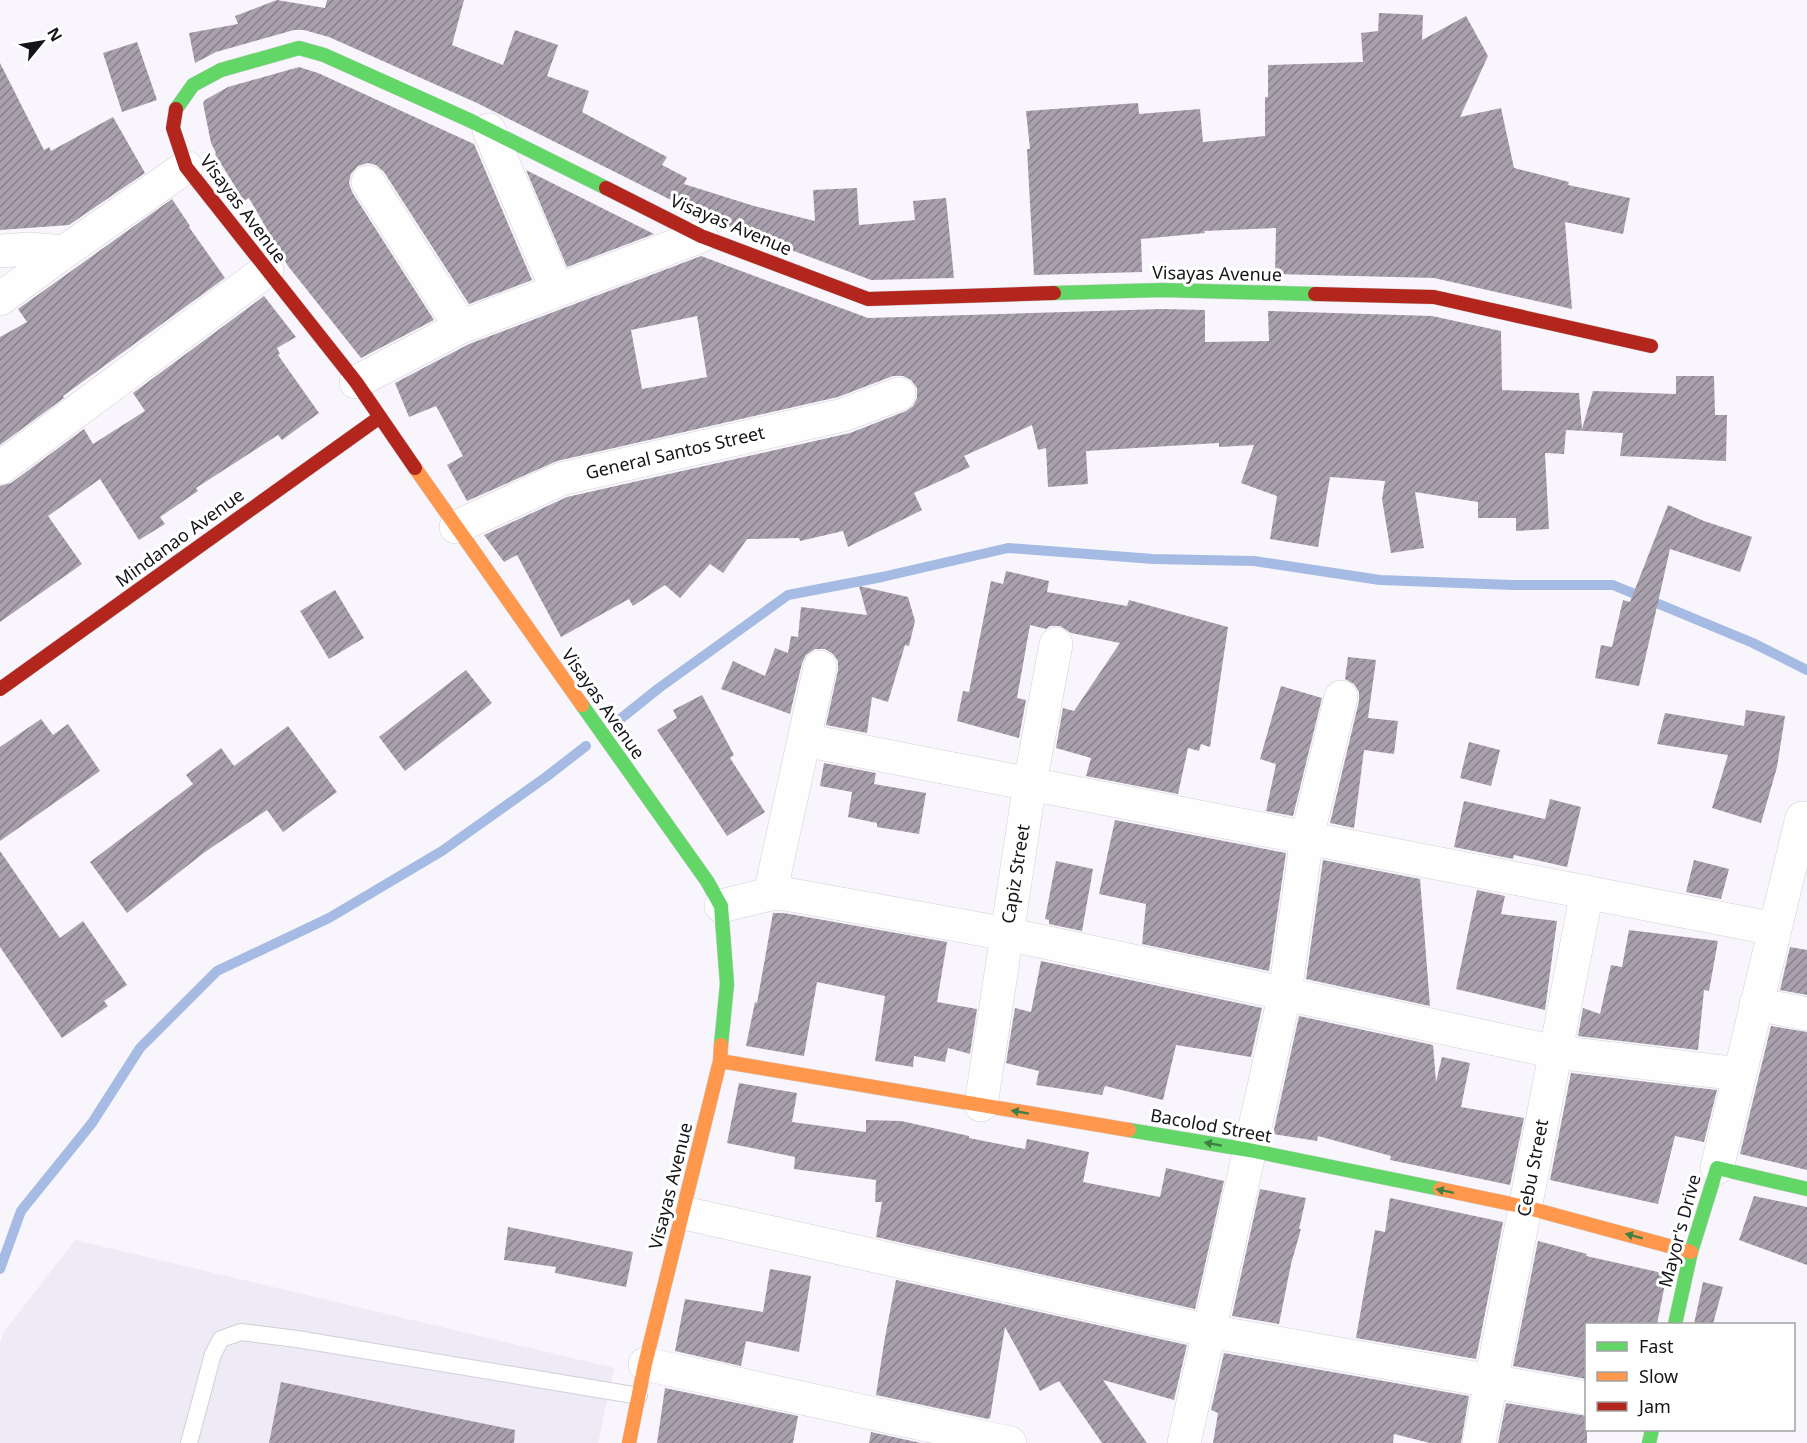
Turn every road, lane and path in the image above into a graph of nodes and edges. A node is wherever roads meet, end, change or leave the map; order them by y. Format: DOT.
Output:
graph roads {
  1 [pos="489,130"];
  2 [pos="186,167"];
  3 [pos="368,182"];
  4 [pos="701,236"];
  5 [pos="0,251"];
  6 [pos="64,252"];
  7 [pos="267,270"];
  8 [pos="557,290"];
  9 [pos="0,299"];
  10 [pos="461,327"];
  11 [pos="1651,346"];
  12 [pos="356,382"];
  13 [pos="899,393"];
  14 [pos="380,417"];
  15 [pos="0,468"];
  16 [pos="456,527"];
  17 [pos="1056,644"];
  18 [pos="820,667"];
  19 [pos="0,689"];
  20 [pos="1341,697"];
  21 [pos="804,740"];
  22 [pos="1030,783"];
  23 [pos="1802,818"];
  24 [pos="1307,837"];
  25 [pos="1797,878"];
  26 [pos="1587,892"];
  27 [pos="770,894"];
  28 [pos="721,906"];
  29 [pos="1775,929"];
  30 [pos="1007,934"];
  31 [pos="1285,993"];
  32 [pos="1756,1004"];
  33 [pos="1807,1014"];
  34 [pos="1556,1052"];
  35 [pos="720,1061"];
  36 [pos="1739,1074"];
  37 [pos="981,1105"];
  38 [pos="1249,1150"];
  39 [pos="1717,1168"];
  40 [pos="1807,1189"];
  41 [pos="1525,1207"];
  42 [pos="684,1213"];
  43 [pos="1691,1252"];
  44 [pos="1675,1323"];
  45 [pos="1209,1331"];
  46 [pos="642,1380"];
  47 [pos="1491,1381"];
  48 [pos="1585,1398"];
  49 [pos="189,1443"];
  50 [pos="629,1443"];
  51 [pos="1010,1443"];
  52 [pos="1184,1443"];
  53 [pos="1479,1443"];
  1 -- 2 [label="street, Visayas Avenue"];
  1 -- 4 [label="street, Visayas Avenue"];
  1 -- 8 [label="street"];
  2 -- 6 [label="street"];
  2 -- 7 [label="street, Visayas Avenue"];
  3 -- 10 [label="street"];
  4 -- 8 [label="street"];
  4 -- 11 [label="street, Visayas Avenue"];
  5 -- 6 [label="street"];
  6 -- 9 [label="street"];
  7 -- 12 [label="street, Visayas Avenue"];
  7 -- 15 [label="street"];
  8 -- 10 [label="street"];
  10 -- 12 [label="street"];
  12 -- 14 [label="street, Visayas Avenue"];
  13 -- 16 [label="street, General Santos Street"];
  14 -- 16 [label="street, Visayas Avenue"];
  14 -- 19 [label="street, Mindanao Avenue"];
  16 -- 28 [label="street, Visayas Avenue"];
  17 -- 22 [label="street, Capiz Street"];
  18 -- 21 [label="street"];
  20 -- 24 [label="street"];
  21 -- 22 [label="street"];
  21 -- 27 [label="street"];
  22 -- 24 [label="street"];
  22 -- 30 [label="street, Capiz Street"];
  23 -- 25 [label="street"];
  24 -- 26 [label="street"];
  24 -- 31 [label="street"];
  25 -- 29 [label="street"];
  26 -- 29 [label="street"];
  26 -- 34 [label="street, Cebu Street"];
  27 -- 28 [label="street"];
  27 -- 30 [label="street"];
  28 -- 35 [label="street, Visayas Avenue"];
  29 -- 32 [label="street"];
  30 -- 31 [label="street"];
  30 -- 37 [label="street, Capiz Street"];
  31 -- 34 [label="street"];
  31 -- 38 [label="street"];
  32 -- 33 [label="street"];
  32 -- 36 [label="street"];
  34 -- 36 [label="street"];
  34 -- 41 [label="street, Cebu Street"];
  35 -- 37 [label="street, Bacolod Street"];
  35 -- 42 [label="street, Visayas Avenue"];
  36 -- 39 [label="street"];
  38 -- 37 [label="street, Bacolod Street, one-way"];
  41 -- 38 [label="street, Bacolod Street, one-way"];
  38 -- 45 [label="street"];
  39 -- 40 [label="street, Mayor's Drive"];
  39 -- 43 [label="street, Mayor's Drive"];
  43 -- 41 [label="street, Bacolod Street, one-way"];
  41 -- 47 [label="street, Cebu Street"];
  42 -- 45 [label="street"];
  42 -- 46 [label="street, Visayas Avenue"];
  43 -- 44 [label="street, Mayor's Drive"];
  45 -- 47 [label="street"];
  45 -- 52 [label="street"];
  46 -- 49 [label="lane"];
  46 -- 50 [label="street, Visayas Avenue"];
  46 -- 51 [label="street"];
  47 -- 48 [label="street"];
  47 -- 53 [label="street, Cebu Street"];
}
